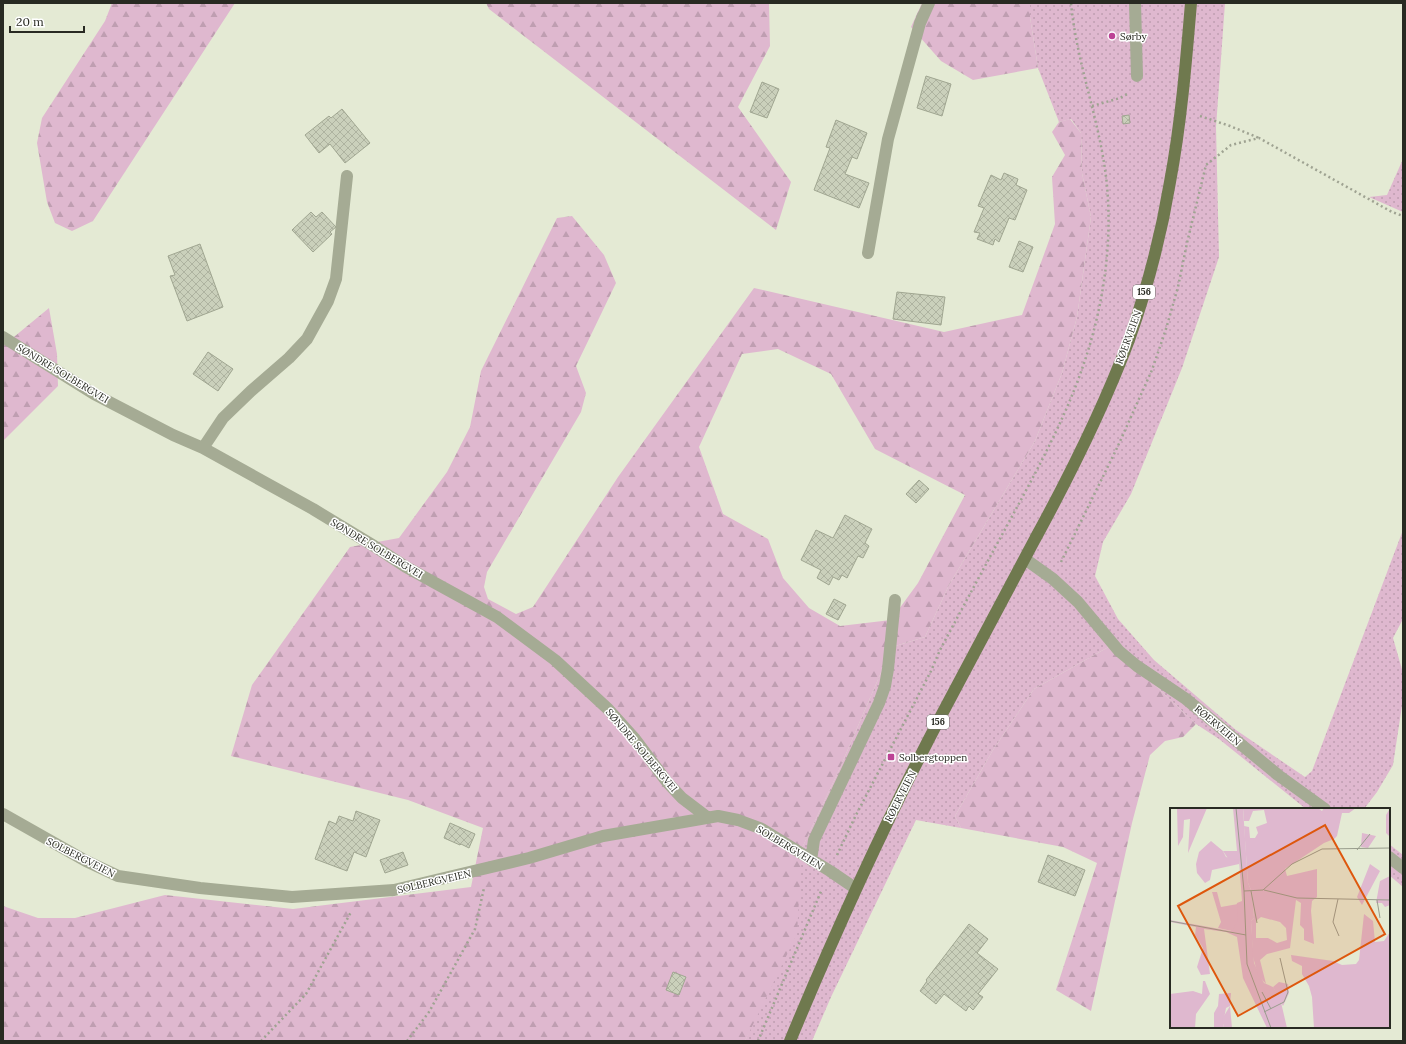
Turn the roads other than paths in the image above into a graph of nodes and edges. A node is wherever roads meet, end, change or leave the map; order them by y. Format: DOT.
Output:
graph roads {
  1 [pos="929,3"];
  2 [pos="1135,3"];
  3 [pos="1191,3"];
  4 [pos="1137,76"];
  5 [pos="347,176"];
  6 [pos="868,253"];
  7 [pos="3,337"];
  8 [pos="203,448"];
  9 [pos="1025,559"];
  10 [pos="895,600"];
  11 [pos="1324,808"];
  12 [pos="3,814"];
  13 [pos="707,817"];
  14 [pos="1390,858"];
  15 [pos="811,860"];
  16 [pos="1403,868"];
  17 [pos="855,888"];
  18 [pos="790,1041"];
  1 -- 6 [label="street"];
  2 -- 4 [label="street"];
  3 -- 9 [label="main road, RØERVEIEN / 156"];
  5 -- 8 [label="street"];
  7 -- 8 [label="street, SØNDRE SOLBERGVEI"];
  8 -- 13 [label="street, SØNDRE SOLBERGVEI"];
  9 -- 11 [label="street, RØERVEIEN"];
  9 -- 17 [label="main road, RØERVEIEN / 156"];
  10 -- 15 [label="street"];
  12 -- 13 [label="street, SOLBERGVEIEN"];
  13 -- 15 [label="street, SOLBERGVEIEN"];
  14 -- 16 [label="street"];
  15 -- 17 [label="street, SOLBERGVEIEN"];
  17 -- 18 [label="main road, RØERVEIEN / 156"];
}
